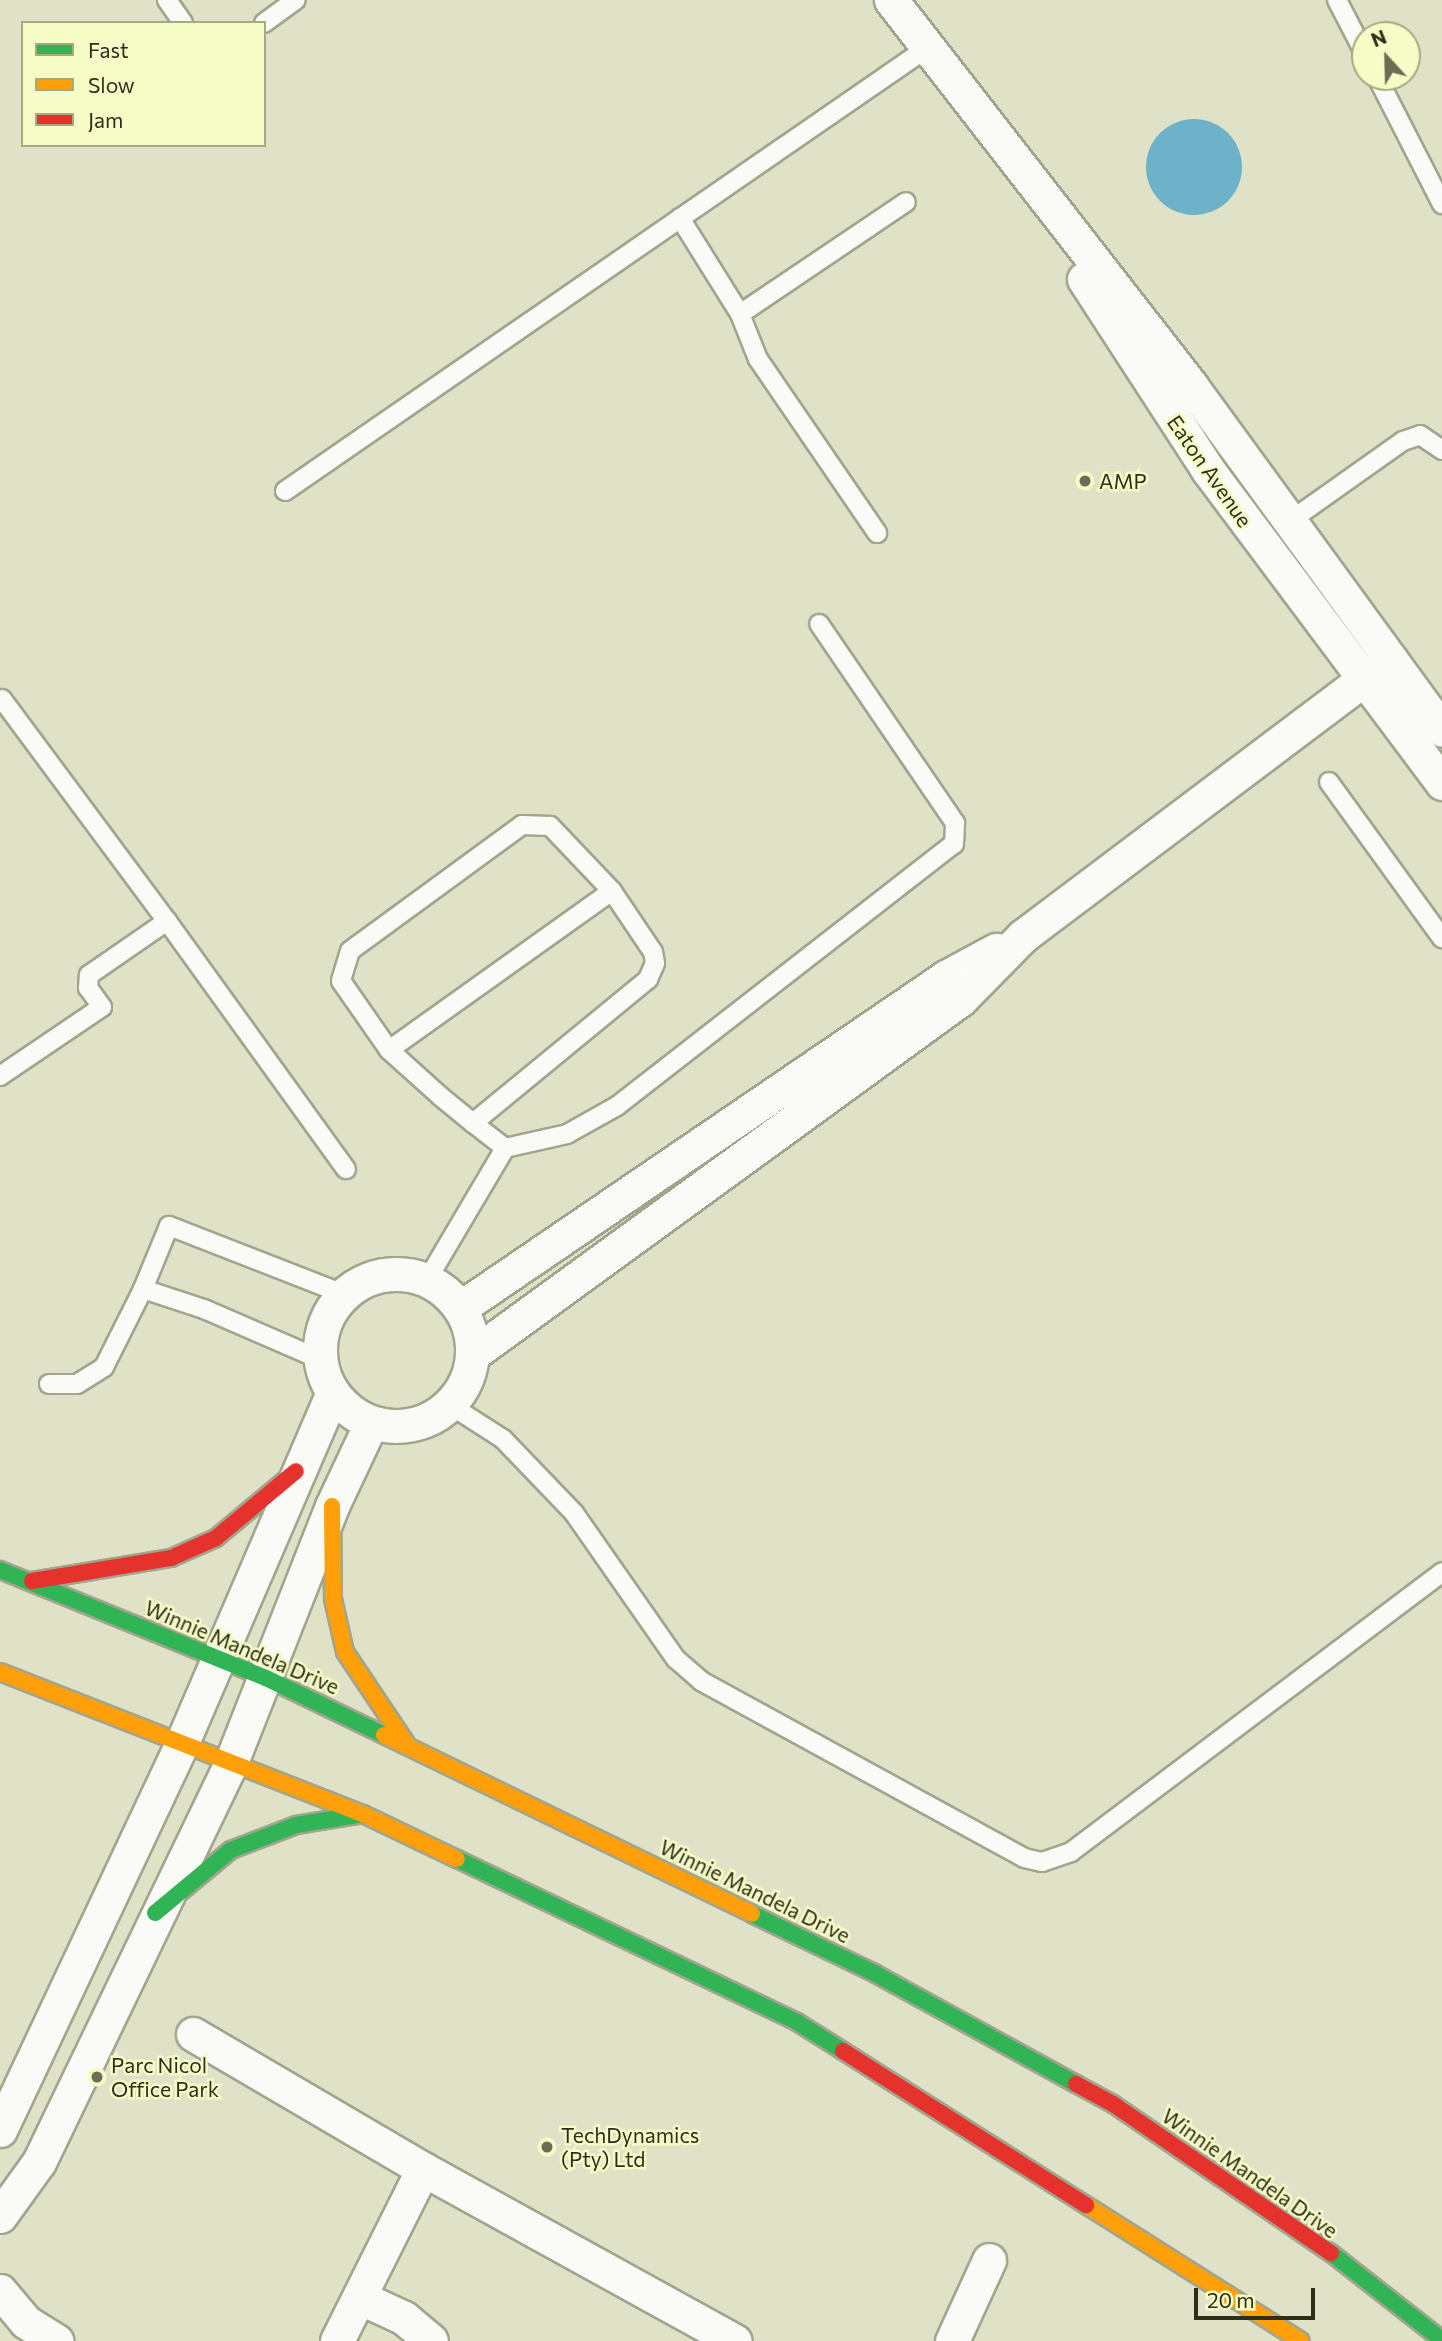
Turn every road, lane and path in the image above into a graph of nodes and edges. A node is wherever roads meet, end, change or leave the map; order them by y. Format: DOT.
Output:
graph roads {
  1 [pos="167,0"];
  2 [pos="296,0"];
  3 [pos="891,0"];
  4 [pos="1337,0"];
  5 [pos="182,21"];
  6 [pos="266,22"];
  7 [pos="1351,27"];
  8 [pos="927,48"];
  9 [pos="1384,91"];
  10 [pos="999,143"];
  11 [pos="906,202"];
  12 [pos="1442,204"];
  13 [pos="680,218"];
  14 [pos="740,314"];
  15 [pos="1442,450"];
  16 [pos="285,491"];
  17 [pos="1290,521"];
  18 [pos="877,533"];
  19 [pos="819,624"];
  20 [pos="1390,659"];
  21 [pos="1361,681"];
  22 [pos="2,699"];
  23 [pos="1442,730"];
  24 [pos="1329,782"];
  25 [pos="1442,783"];
  26 [pos="612,891"];
  27 [pos="167,921"];
  28 [pos="1023,936"];
  29 [pos="1442,938"];
  30 [pos="389,1050"];
  31 [pos="0,1076"];
  32 [pos="473,1123"];
  33 [pos="505,1148"];
  34 [pos="346,1169"];
  35 [pos="427,1280"];
  36 [pos="143,1290"];
  37 [pos="343,1294"];
  38 [pos="460,1308"];
  39 [pos="473,1354"];
  40 [pos="319,1359"];
  41 [pos="49,1384"];
  42 [pos="332,1395"];
  43 [pos="450,1405"];
  44 [pos="371,1423"];
  45 [pos="296,1471"];
  46 [pos="332,1506"];
  47 [pos="0,1570"];
  48 [pos="1442,1572"];
  49 [pos="30,1582"];
  50 [pos="219,1657"];
  51 [pos="0,1672"];
  52 [pos="267,1678"];
  53 [pos="406,1743"];
  54 [pos="181,1745"];
  55 [pos="230,1765"];
  56 [pos="363,1814"];
  57 [pos="155,1913"];
  58 [pos="59,2004"];
  59 [pos="102,2023"];
  60 [pos="193,2034"];
  61 [pos="0,2130"];
  62 [pos="423,2169"];
  63 [pos="0,2216"];
  64 [pos="989,2260"];
  65 [pos="0,2291"];
  66 [pos="360,2298"];
  67 [pos="1442,2340"];
  68 [pos="56,2341"];
  69 [pos="337,2341"];
  70 [pos="431,2341"];
  71 [pos="736,2341"];
  72 [pos="952,2341"];
  73 [pos="1301,2341"];
  1 -- 5 [label="lane"];
  2 -- 6 [label="lane"];
  3 -- 8 [label="street, Eaton Avenue"];
  4 -- 7 [label="lane"];
  8 -- 10 [label="street, Eaton Avenue"];
  8 -- 13 [label="lane"];
  9 -- 12 [label="lane"];
  10 -- 17 [label="street, Eaton Avenue"];
  10 -- 21 [label="street, Eaton Avenue"];
  11 -- 14 [label="lane"];
  13 -- 14 [label="lane"];
  13 -- 16 [label="lane"];
  14 -- 18 [label="lane"];
  15 -- 17 [label="lane"];
  17 -- 20 [label="street, Eaton Avenue"];
  19 -- 33 [label="lane"];
  20 -- 21 [label="street"];
  20 -- 23 [label="street, Eaton Avenue"];
  21 -- 25 [label="street, Eaton Avenue"];
  21 -- 28 [label="street"];
  22 -- 27 [label="lane"];
  24 -- 29 [label="lane"];
  26 -- 30 [label="lane"];
  26 -- 30 [label="lane"];
  26 -- 32 [label="lane"];
  27 -- 31 [label="lane"];
  27 -- 34 [label="lane"];
  28 -- 38 [label="street"];
  28 -- 39 [label="street"];
  30 -- 32 [label="lane"];
  32 -- 33 [label="lane"];
  33 -- 35 [label="lane"];
  35 -- 37 [label="street"];
  35 -- 38 [label="street"];
  36 -- 37 [label="lane"];
  36 -- 40 [label="lane"];
  36 -- 41 [label="lane"];
  37 -- 40 [label="street"];
  38 -- 39 [label="street"];
  39 -- 43 [label="street"];
  40 -- 42 [label="street"];
  42 -- 44 [label="street"];
  42 -- 45 [label="street"];
  43 -- 44 [label="street"];
  43 -- 48 [label="lane"];
  44 -- 46 [label="street"];
  45 -- 49 [label="main road"];
  45 -- 50 [label="street"];
  46 -- 52 [label="street"];
  46 -- 53 [label="main road"];
  47 -- 49 [label="main road, Winnie Mandela Drive"];
  49 -- 50 [label="main road, Winnie Mandela Drive"];
  50 -- 52 [label="main road, Winnie Mandela Drive"];
  50 -- 54 [label="street"];
  51 -- 54 [label="main road"];
  52 -- 53 [label="main road, Winnie Mandela Drive"];
  52 -- 55 [label="street"];
  53 -- 67 [label="main road, Winnie Mandela Drive"];
  54 -- 55 [label="main road"];
  54 -- 58 [label="street"];
  55 -- 56 [label="main road"];
  55 -- 57 [label="street"];
  56 -- 57 [label="main road"];
  56 -- 73 [label="main road"];
  57 -- 59 [label="street"];
  58 -- 59 [label="street"];
  58 -- 61 [label="street"];
  59 -- 63 [label="street"];
  60 -- 62 [label="street"];
  62 -- 66 [label="street"];
  62 -- 71 [label="street"];
  64 -- 72 [label="street"];
  65 -- 68 [label="street"];
  66 -- 69 [label="street"];
  66 -- 70 [label="street"];
}
